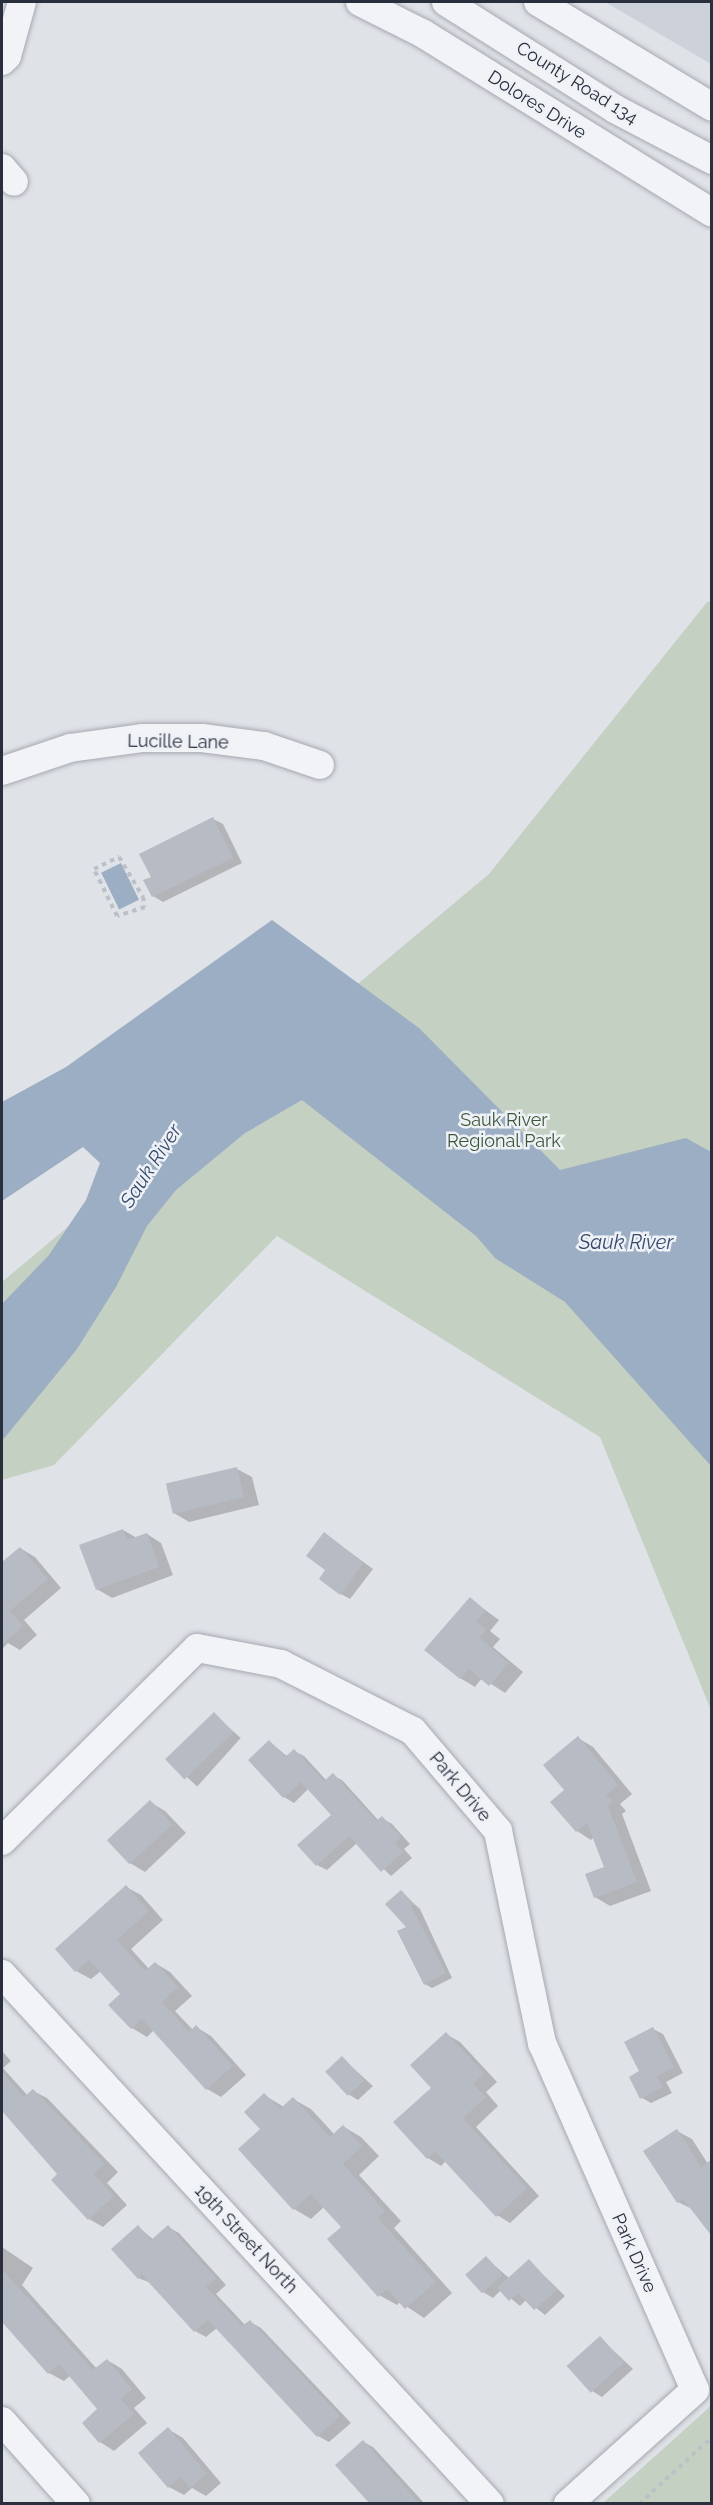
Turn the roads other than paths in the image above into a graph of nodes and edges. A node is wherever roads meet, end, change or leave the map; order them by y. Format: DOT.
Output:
graph roads {
  1 [pos="21,2"];
  2 [pos="360,2"];
  3 [pos="446,2"];
  4 [pos="514,2"];
  5 [pos="538,2"];
  6 [pos="601,41"];
  7 [pos="2,61"];
  8 [pos="711,107"];
  9 [pos="711,160"];
  10 [pos="711,213"];
  11 [pos="320,765"];
  12 [pos="2,771"];
  13 [pos="2,1841"];
  14 [pos="2,1974"];
  15 [pos="2,2421"];
  16 [pos="76,2504"];
  17 [pos="490,2504"];
  18 [pos="568,2504"];
  1 -- 7 [label="street"];
  2 -- 10 [label="street, Dolores Drive"];
  3 -- 9 [label="street, County Road 134"];
  4 -- 6 [label="street"];
  5 -- 6 [label="street"];
  6 -- 8 [label="street"];
  11 -- 12 [label="street, Lucille Lane"];
  13 -- 18 [label="street, Park Drive"];
  14 -- 17 [label="street, 19th Street North"];
  15 -- 16 [label="street"];
}
